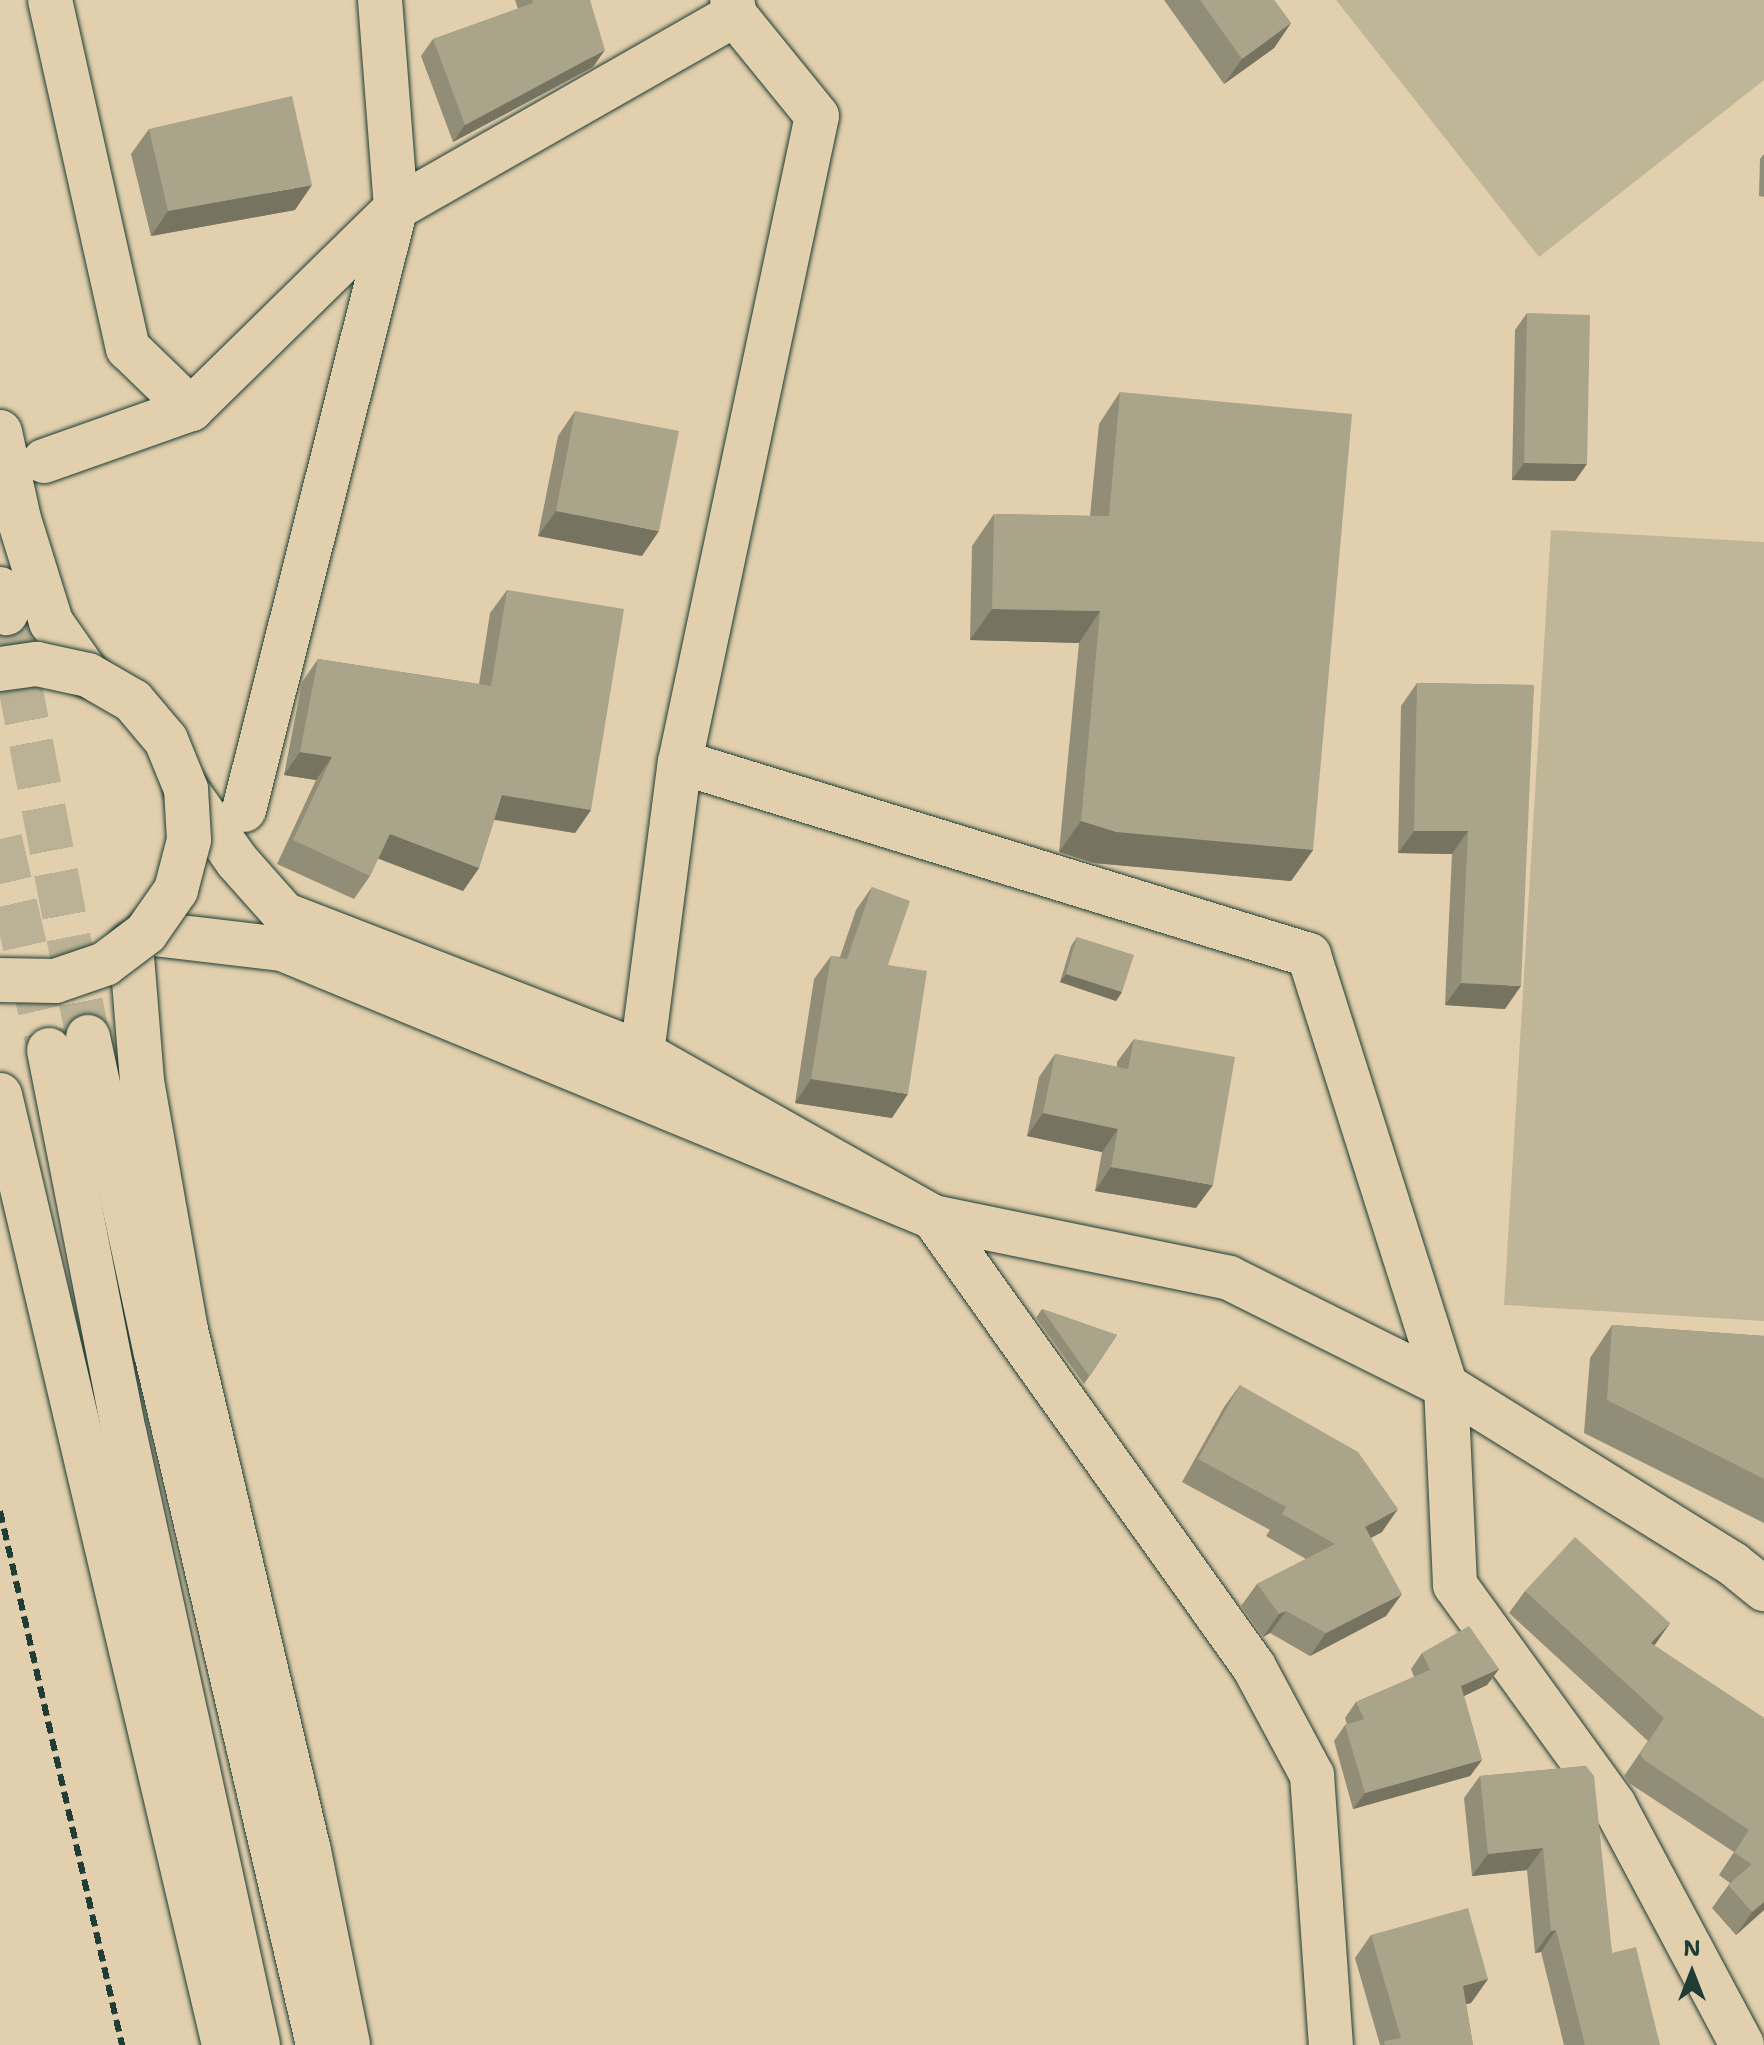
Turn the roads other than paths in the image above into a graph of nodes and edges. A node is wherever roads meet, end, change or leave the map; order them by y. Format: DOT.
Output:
graph roads {
  1 [pos="50,0"];
  2 [pos="380,0"];
  3 [pos="734,8"];
  4 [pos="396,208"];
  5 [pos="191,409"];
  6 [pos="0,432"];
  7 [pos="44,461"];
  8 [pos="0,669"];
  9 [pos="88,675"];
  10 [pos="680,762"];
  11 [pos="186,789"];
  12 [pos="244,810"];
  13 [pos="139,938"];
  14 [pos="0,980"];
  15 [pos="534,1032"];
  16 [pos="642,1053"];
  17 [pos="0,1095"];
  18 [pos="933,1217"];
  19 [pos="1446,1386"];
  20 [pos="1764,1589"];
  21 [pos="224,2045"];
  22 [pos="258,2045"];
  23 [pos="318,2045"];
  24 [pos="348,2045"];
  25 [pos="1331,2045"];
  26 [pos="1742,2045"];
  1 -- 5 [label="street"];
  2 -- 4 [label="street"];
  3 -- 4 [label="street"];
  3 -- 10 [label="street"];
  4 -- 5 [label="street"];
  4 -- 12 [label="street"];
  5 -- 7 [label="street"];
  6 -- 9 [label="street"];
  8 -- 9 [label="street, bridge"];
  9 -- 11 [label="street, bridge"];
  10 -- 16 [label="street"];
  10 -- 19 [label="street"];
  11 -- 13 [label="street, bridge"];
  11 -- 15 [label="street"];
  13 -- 14 [label="street, bridge"];
  13 -- 15 [label="street"];
  13 -- 24 [label="street"];
  15 -- 16 [label="street"];
  15 -- 18 [label="street"];
  16 -- 18 [label="street"];
  17 -- 21 [label="street"];
  18 -- 19 [label="street"];
  18 -- 25 [label="street"];
  19 -- 20 [label="street"];
  19 -- 26 [label="street"];
  22 -- 23 [label="street"];
}
